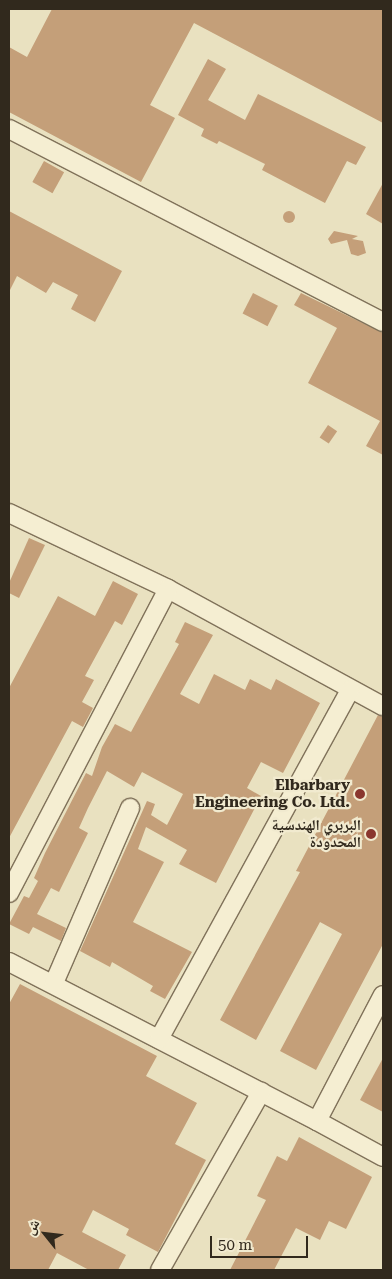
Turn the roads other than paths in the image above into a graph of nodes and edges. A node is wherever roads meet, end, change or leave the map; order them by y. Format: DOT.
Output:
graph roads {
  1 [pos="9,129"];
  2 [pos="383,322"];
  3 [pos="10,518"];
  4 [pos="168,589"];
  5 [pos="350,690"];
  6 [pos="383,706"];
  7 [pos="130,808"];
  8 [pos="9,893"];
  9 [pos="11,967"];
  10 [pos="54,983"];
  11 [pos="383,995"];
  12 [pos="159,1039"];
  13 [pos="261,1092"];
  14 [pos="317,1121"];
  15 [pos="383,1156"];
  16 [pos="160,1270"];
  1 -- 2 [label="street"];
  3 -- 4 [label="street"];
  4 -- 5 [label="street"];
  4 -- 8 [label="street"];
  5 -- 6 [label="street"];
  5 -- 12 [label="street"];
  7 -- 10 [label="street"];
  9 -- 10 [label="street"];
  10 -- 12 [label="street"];
  11 -- 14 [label="street"];
  12 -- 13 [label="street"];
  13 -- 14 [label="street"];
  13 -- 16 [label="street"];
  14 -- 15 [label="street"];
}
